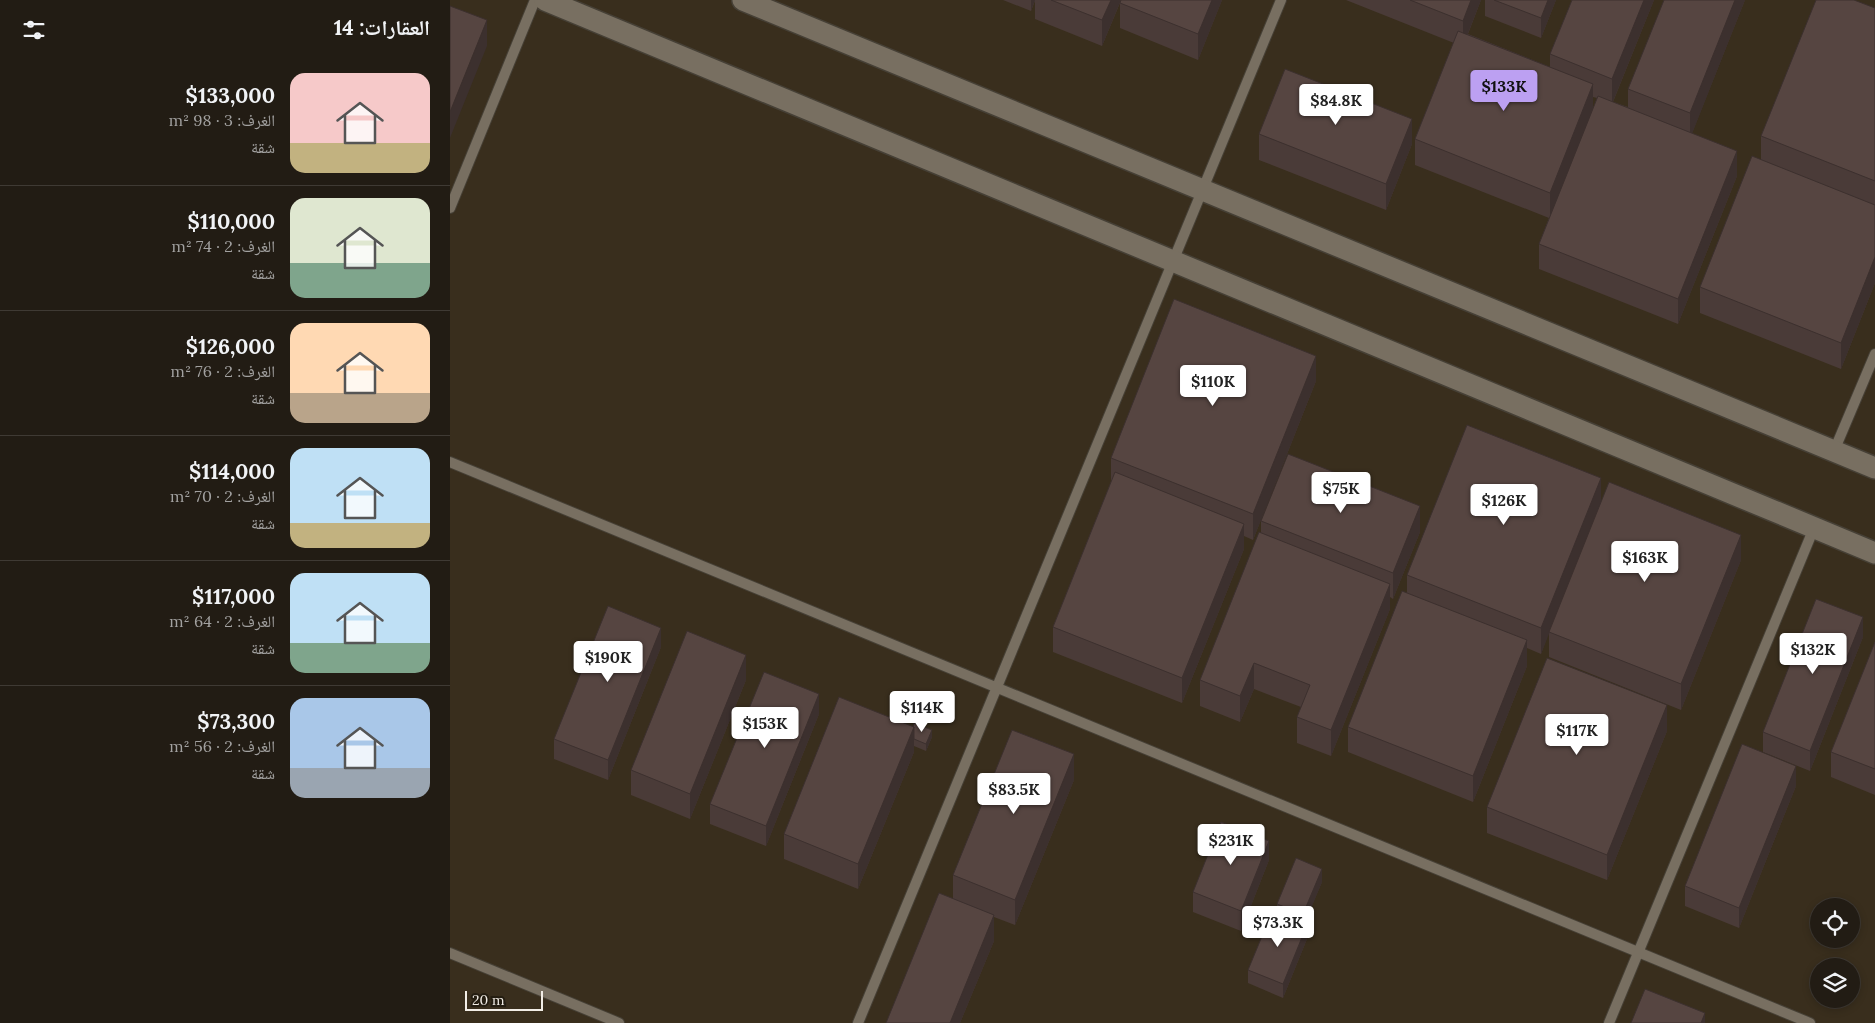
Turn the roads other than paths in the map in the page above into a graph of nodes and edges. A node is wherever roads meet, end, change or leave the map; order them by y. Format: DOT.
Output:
graph roads {
  1 [pos="535,0"];
  2 [pos="545,0"];
  3 [pos="743,0"];
  4 [pos="1280,0"];
  5 [pos="1202,189"];
  6 [pos="450,208"];
  7 [pos="1173,260"];
  8 [pos="1875,354"];
  9 [pos="1834,451"];
  10 [pos="450,462"];
  11 [pos="1875,468"];
  12 [pos="1814,528"];
  13 [pos="1875,552"];
  14 [pos="997,687"];
  15 [pos="1638,952"];
  16 [pos="450,953"];
  17 [pos="619,1023"];
  18 [pos="858,1023"];
  19 [pos="1609,1023"];
  20 [pos="1810,1023"];
  1 -- 6 [label="lane"];
  2 -- 7 [label="street"];
  3 -- 5 [label="street"];
  4 -- 5 [label="lane"];
  5 -- 7 [label="lane"];
  5 -- 9 [label="street"];
  7 -- 12 [label="street"];
  7 -- 14 [label="lane"];
  8 -- 9 [label="lane"];
  9 -- 11 [label="street"];
  10 -- 14 [label="lane"];
  12 -- 13 [label="street"];
  12 -- 15 [label="lane"];
  14 -- 15 [label="lane"];
  14 -- 18 [label="lane"];
  15 -- 19 [label="lane"];
  15 -- 20 [label="lane"];
  16 -- 17 [label="lane"];
}
